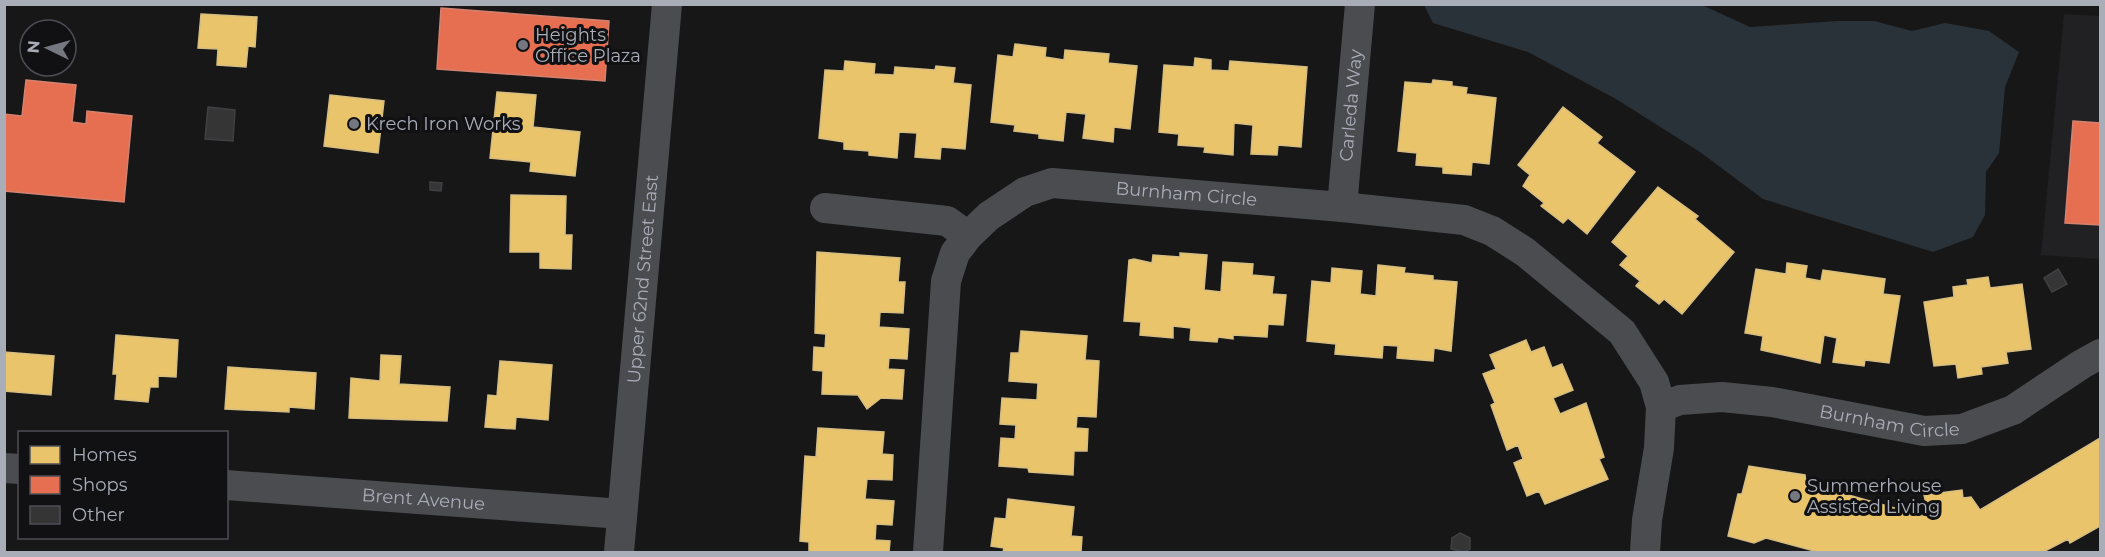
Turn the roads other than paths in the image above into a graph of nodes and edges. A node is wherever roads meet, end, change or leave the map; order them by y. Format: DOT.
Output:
graph roads {
  1 [pos="667,4"];
  2 [pos="1360,4"];
  3 [pos="1342,207"];
  4 [pos="825,208"];
  5 [pos="968,237"];
  6 [pos="2100,354"];
  7 [pos="1661,407"];
  8 [pos="228,485"];
  9 [pos="622,514"];
  10 [pos="619,552"];
  11 [pos="928,552"];
  12 [pos="1645,552"];
  1 -- 9 [label="street, Upper 62nd Street East"];
  2 -- 3 [label="street, Carleda Way"];
  3 -- 5 [label="street, Burnham Circle"];
  3 -- 7 [label="street, Burnham Circle"];
  4 -- 5 [label="street"];
  5 -- 11 [label="street, Burnham Circle"];
  6 -- 7 [label="street, Burnham Circle"];
  7 -- 12 [label="street, Burnham Circle"];
  8 -- 9 [label="street, Brent Avenue"];
  9 -- 10 [label="street, Upper 62nd Street East"];
}
